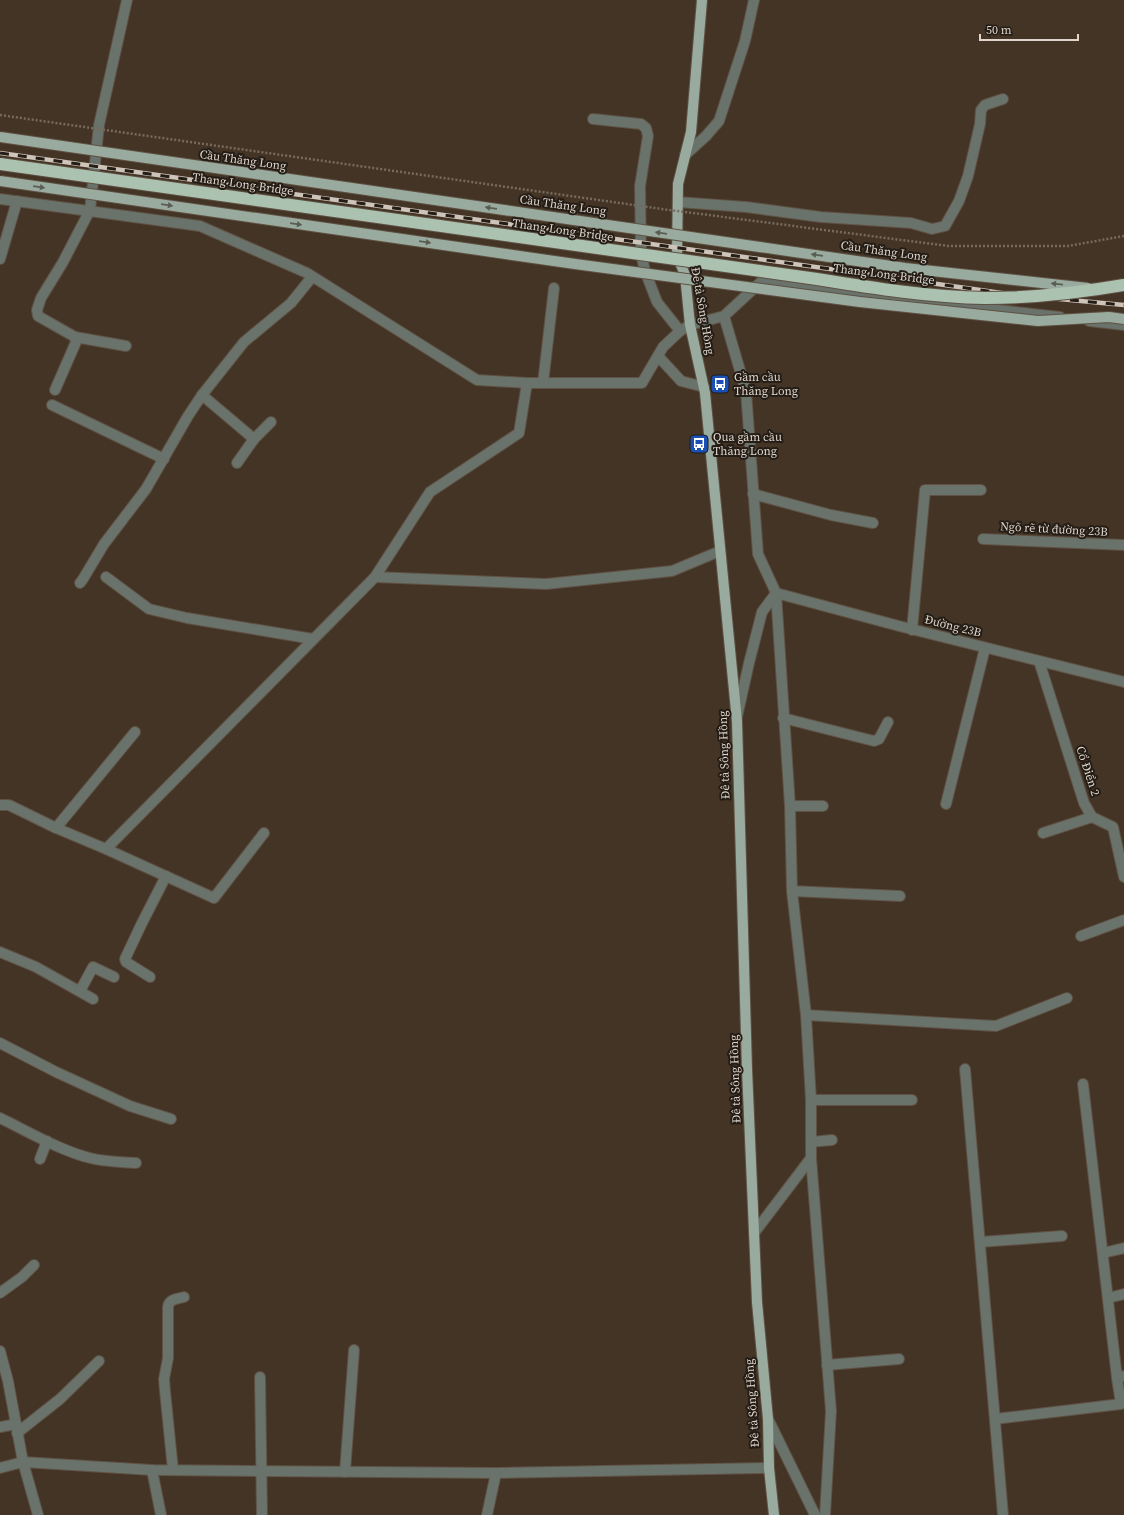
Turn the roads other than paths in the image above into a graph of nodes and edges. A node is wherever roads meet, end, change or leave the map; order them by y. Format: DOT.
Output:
graph roads {
  1 [pos="127,0"];
  2 [pos="702,0"];
  3 [pos="754,0"];
  4 [pos="1003,99"];
  5 [pos="593,119"];
  6 [pos="0,137"];
  7 [pos="685,155"];
  8 [pos="0,164"];
  9 [pos="0,181"];
  10 [pos="0,199"];
  11 [pos="17,201"];
  12 [pos="678,202"];
  13 [pos="90,210"];
  14 [pos="0,259"];
  15 [pos="312,277"];
  16 [pos="1124,285"];
  17 [pos="554,288"];
  18 [pos="1124,292"];
  19 [pos="724,316"];
  20 [pos="1124,319"];
  21 [pos="690,325"];
  22 [pos="1124,325"];
  23 [pos="680,331"];
  24 [pos="75,337"];
  25 [pos="126,346"];
  26 [pos="658,356"];
  27 [pos="527,383"];
  28 [pos="543,383"];
  29 [pos="704,388"];
  30 [pos="55,390"];
  31 [pos="202,395"];
  32 [pos="52,405"];
  33 [pos="271,422"];
  34 [pos="254,439"];
  35 [pos="164,459"];
  36 [pos="237,463"];
  37 [pos="982,490"];
  38 [pos="753,494"];
  39 [pos="873,523"];
  40 [pos="984,539"];
  41 [pos="1124,544"];
  42 [pos="720,551"];
  43 [pos="106,577"];
  44 [pos="375,577"];
  45 [pos="80,583"];
  46 [pos="776,593"];
  47 [pos="912,630"];
  48 [pos="313,640"];
  49 [pos="985,648"];
  50 [pos="1039,661"];
  51 [pos="1124,682"];
  52 [pos="783,718"];
  53 [pos="737,721"];
  54 [pos="888,722"];
  55 [pos="136,732"];
  56 [pos="946,804"];
  57 [pos="0,805"];
  58 [pos="790,806"];
  59 [pos="823,806"];
  60 [pos="1092,817"];
  61 [pos="56,828"];
  62 [pos="264,833"];
  63 [pos="1043,833"];
  64 [pos="106,849"];
  65 [pos="166,876"];
  66 [pos="1124,877"];
  67 [pos="792,891"];
  68 [pos="900,896"];
  69 [pos="1124,920"];
  70 [pos="1081,936"];
  71 [pos="0,952"];
  72 [pos="114,977"];
  73 [pos="150,977"];
  74 [pos="80,991"];
  75 [pos="1067,998"];
  76 [pos="93,999"];
  77 [pos="806,1015"];
  78 [pos="0,1043"];
  79 [pos="965,1069"];
  80 [pos="1083,1084"];
  81 [pos="811,1100"];
  82 [pos="912,1100"];
  83 [pos="0,1118"];
  84 [pos="170,1119"];
  85 [pos="832,1140"];
  86 [pos="47,1141"];
  87 [pos="811,1142"];
  88 [pos="811,1158"];
  89 [pos="40,1159"];
  90 [pos="136,1163"];
  91 [pos="754,1233"];
  92 [pos="1062,1236"];
  93 [pos="980,1242"];
  94 [pos="1124,1248"];
  95 [pos="1103,1253"];
  96 [pos="34,1265"];
  97 [pos="0,1293"];
  98 [pos="1124,1294"];
  99 [pos="184,1297"];
  100 [pos="1108,1298"];
  101 [pos="354,1350"];
  102 [pos="1,1356"];
  103 [pos="899,1359"];
  104 [pos="99,1361"];
  105 [pos="827,1365"];
  106 [pos="260,1377"];
  107 [pos="1121,1377"];
  108 [pos="768,1418"];
  109 [pos="995,1419"];
  110 [pos="0,1427"];
  111 [pos="16,1428"];
  112 [pos="23,1462"];
  113 [pos="0,1468"];
  114 [pos="769,1468"];
  115 [pos="152,1470"];
  116 [pos="173,1470"];
  117 [pos="260,1471"];
  118 [pos="345,1472"];
  119 [pos="496,1473"];
  120 [pos="38,1515"];
  121 [pos="161,1515"];
  122 [pos="262,1515"];
  123 [pos="487,1515"];
  124 [pos="774,1515"];
  125 [pos="815,1515"];
  126 [pos="825,1515"];
  127 [pos="1003,1515"];
  1 -- 13 [label="street"];
  2 -- 7 [label="main road, Đê tả Sông Hồng"];
  3 -- 7 [label="street"];
  4 -- 12 [label="street"];
  5 -- 23 [label="street"];
  18 -- 6 [label="main road, Cầu Thăng Long, one-way, bridge"];
  7 -- 12 [label="main road, Đê tả Sông Hồng"];
  8 -- 16 [label="highway, Thang Long Bridge, bridge"];
  9 -- 20 [label="main road, one-way, bridge"];
  10 -- 11 [label="street"];
  11 -- 13 [label="street"];
  11 -- 14 [label="street"];
  12 -- 21 [label="main road, Đê tả Sông Hồng"];
  13 -- 15 [label="street"];
  13 -- 24 [label="street"];
  15 -- 27 [label="street"];
  15 -- 31 [label="street"];
  17 -- 28 [label="street"];
  19 -- 21 [label="street"];
  19 -- 22 [label="street"];
  19 -- 38 [label="street"];
  21 -- 23 [label="street"];
  21 -- 29 [label="main road, Đê tả Sông Hồng"];
  23 -- 26 [label="street"];
  24 -- 25 [label="street"];
  24 -- 30 [label="street"];
  26 -- 28 [label="street"];
  26 -- 29 [label="street"];
  27 -- 28 [label="street"];
  27 -- 44 [label="street"];
  29 -- 42 [label="main road, Đê tả Sông Hồng"];
  31 -- 34 [label="street"];
  31 -- 35 [label="street"];
  32 -- 35 [label="street"];
  33 -- 34 [label="street"];
  34 -- 36 [label="street"];
  35 -- 45 [label="street"];
  37 -- 47 [label="street"];
  38 -- 39 [label="street"];
  38 -- 46 [label="street"];
  40 -- 41 [label="street, Ngõ rẽ từ đường 23B"];
  42 -- 44 [label="street"];
  42 -- 53 [label="main road, Đê tả Sông Hồng"];
  43 -- 48 [label="street"];
  44 -- 48 [label="street"];
  46 -- 47 [label="street, Đường 23B"];
  46 -- 52 [label="street"];
  46 -- 53 [label="street"];
  47 -- 49 [label="street, Đường 23B"];
  48 -- 64 [label="street"];
  49 -- 50 [label="street, Đường 23B"];
  49 -- 56 [label="street"];
  50 -- 51 [label="street, Đường 23B"];
  50 -- 60 [label="street, Cổ Điển 2"];
  52 -- 54 [label="street"];
  52 -- 58 [label="street"];
  53 -- 91 [label="main road, Đê tả Sông Hồng"];
  55 -- 61 [label="street"];
  57 -- 61 [label="street"];
  58 -- 59 [label="street"];
  58 -- 67 [label="street"];
  60 -- 63 [label="street"];
  60 -- 66 [label="street"];
  61 -- 64 [label="street"];
  62 -- 65 [label="street"];
  64 -- 65 [label="street"];
  65 -- 73 [label="street"];
  67 -- 68 [label="street"];
  67 -- 77 [label="street"];
  69 -- 70 [label="street"];
  71 -- 74 [label="street"];
  72 -- 74 [label="street"];
  74 -- 76 [label="street"];
  75 -- 77 [label="street"];
  77 -- 81 [label="street"];
  78 -- 84 [label="street"];
  79 -- 93 [label="street"];
  80 -- 95 [label="street"];
  81 -- 82 [label="street"];
  81 -- 87 [label="street"];
  83 -- 86 [label="street"];
  85 -- 87 [label="street"];
  86 -- 89 [label="street"];
  86 -- 90 [label="street"];
  87 -- 88 [label="street"];
  88 -- 91 [label="street"];
  88 -- 105 [label="street"];
  91 -- 108 [label="main road, Đê tả Sông Hồng"];
  92 -- 93 [label="street"];
  93 -- 109 [label="street"];
  94 -- 95 [label="street"];
  95 -- 100 [label="street"];
  96 -- 97 [label="street"];
  98 -- 100 [label="street"];
  99 -- 116 [label="street"];
  100 -- 107 [label="street"];
  101 -- 118 [label="street"];
  102 -- 111 [label="street"];
  103 -- 105 [label="street"];
  104 -- 111 [label="street"];
  105 -- 126 [label="street"];
  106 -- 117 [label="street"];
  107 -- 109 [label="street"];
  108 -- 114 [label="main road, Đê tả Sông Hồng"];
  108 -- 125 [label="street"];
  109 -- 127 [label="street"];
  110 -- 111 [label="street"];
  111 -- 112 [label="street"];
  112 -- 113 [label="street"];
  112 -- 115 [label="street"];
  112 -- 120 [label="street"];
  114 -- 119 [label="street"];
  114 -- 124 [label="main road, Đê tả Sông Hồng"];
  115 -- 116 [label="street"];
  115 -- 121 [label="street"];
  116 -- 117 [label="street"];
  117 -- 118 [label="street"];
  117 -- 122 [label="street"];
  118 -- 119 [label="street"];
  119 -- 123 [label="street"];
}
